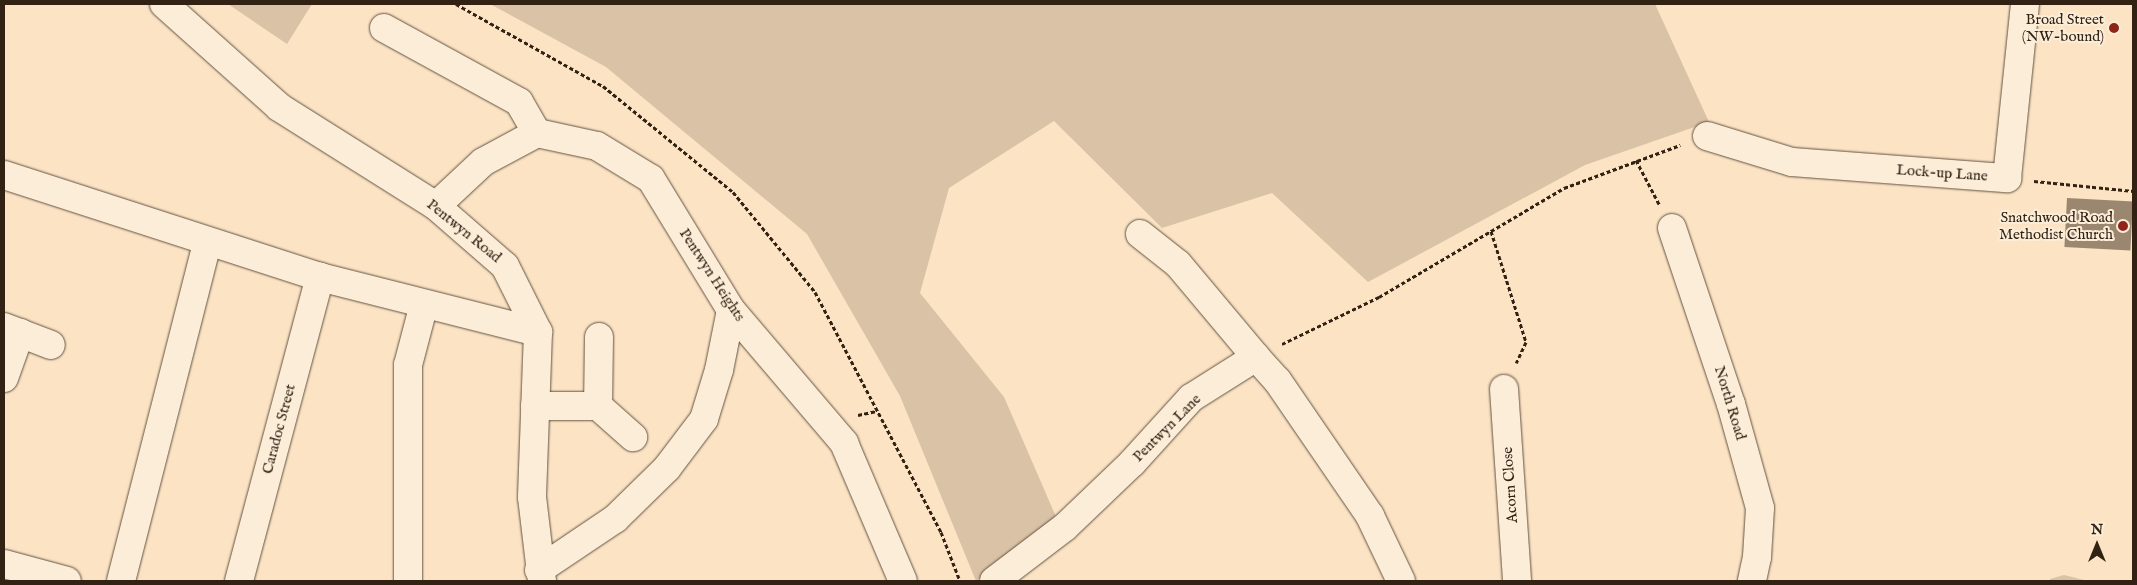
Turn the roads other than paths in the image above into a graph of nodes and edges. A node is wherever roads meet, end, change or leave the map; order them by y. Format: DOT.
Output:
graph roads {
  1 [pos="164,4"];
  2 [pos="2025,4"];
  3 [pos="384,28"];
  4 [pos="537,133"];
  5 [pos="1707,136"];
  6 [pos="4,175"];
  7 [pos="436,206"];
  8 [pos="1672,228"];
  9 [pos="1140,234"];
  10 [pos="207,242"];
  11 [pos="320,277"];
  12 [pos="424,304"];
  13 [pos="731,310"];
  14 [pos="12,330"];
  15 [pos="538,332"];
  16 [pos="600,337"];
  17 [pos="51,345"];
  18 [pos="1256,357"];
  19 [pos="4,378"];
  20 [pos="1504,389"];
  21 [pos="535,406"];
  22 [pos="598,406"];
  23 [pos="633,437"];
  24 [pos="4,564"];
  25 [pos="541,576"];
  26 [pos="67,581"];
  27 [pos="121,581"];
  28 [pos="239,581"];
  29 [pos="408,581"];
  30 [pos="903,581"];
  31 [pos="994,581"];
  32 [pos="1401,581"];
  33 [pos="1517,581"];
  34 [pos="1752,581"];
  1 -- 7 [label="street, Pentwyn Road"];
  2 -- 5 [label="street, Lock-up Lane"];
  3 -- 4 [label="street"];
  4 -- 7 [label="street"];
  4 -- 13 [label="street, Pentwyn Heights"];
  6 -- 10 [label="street"];
  7 -- 15 [label="street, Pentwyn Road"];
  8 -- 34 [label="street, North Road"];
  9 -- 18 [label="street"];
  10 -- 11 [label="street"];
  10 -- 27 [label="street"];
  11 -- 12 [label="street"];
  11 -- 28 [label="street, Caradoc Street"];
  12 -- 15 [label="street"];
  12 -- 29 [label="street"];
  13 -- 25 [label="street"];
  13 -- 30 [label="street, Pentwyn Heights"];
  14 -- 17 [label="street"];
  14 -- 19 [label="street"];
  15 -- 21 [label="street, Pentwyn Road"];
  16 -- 22 [label="street"];
  18 -- 31 [label="street, Pentwyn Lane"];
  18 -- 32 [label="street"];
  20 -- 33 [label="street, Acorn Close"];
  21 -- 22 [label="street"];
  21 -- 25 [label="street, Pentwyn Road"];
  22 -- 23 [label="street"];
  24 -- 26 [label="street"];
}
